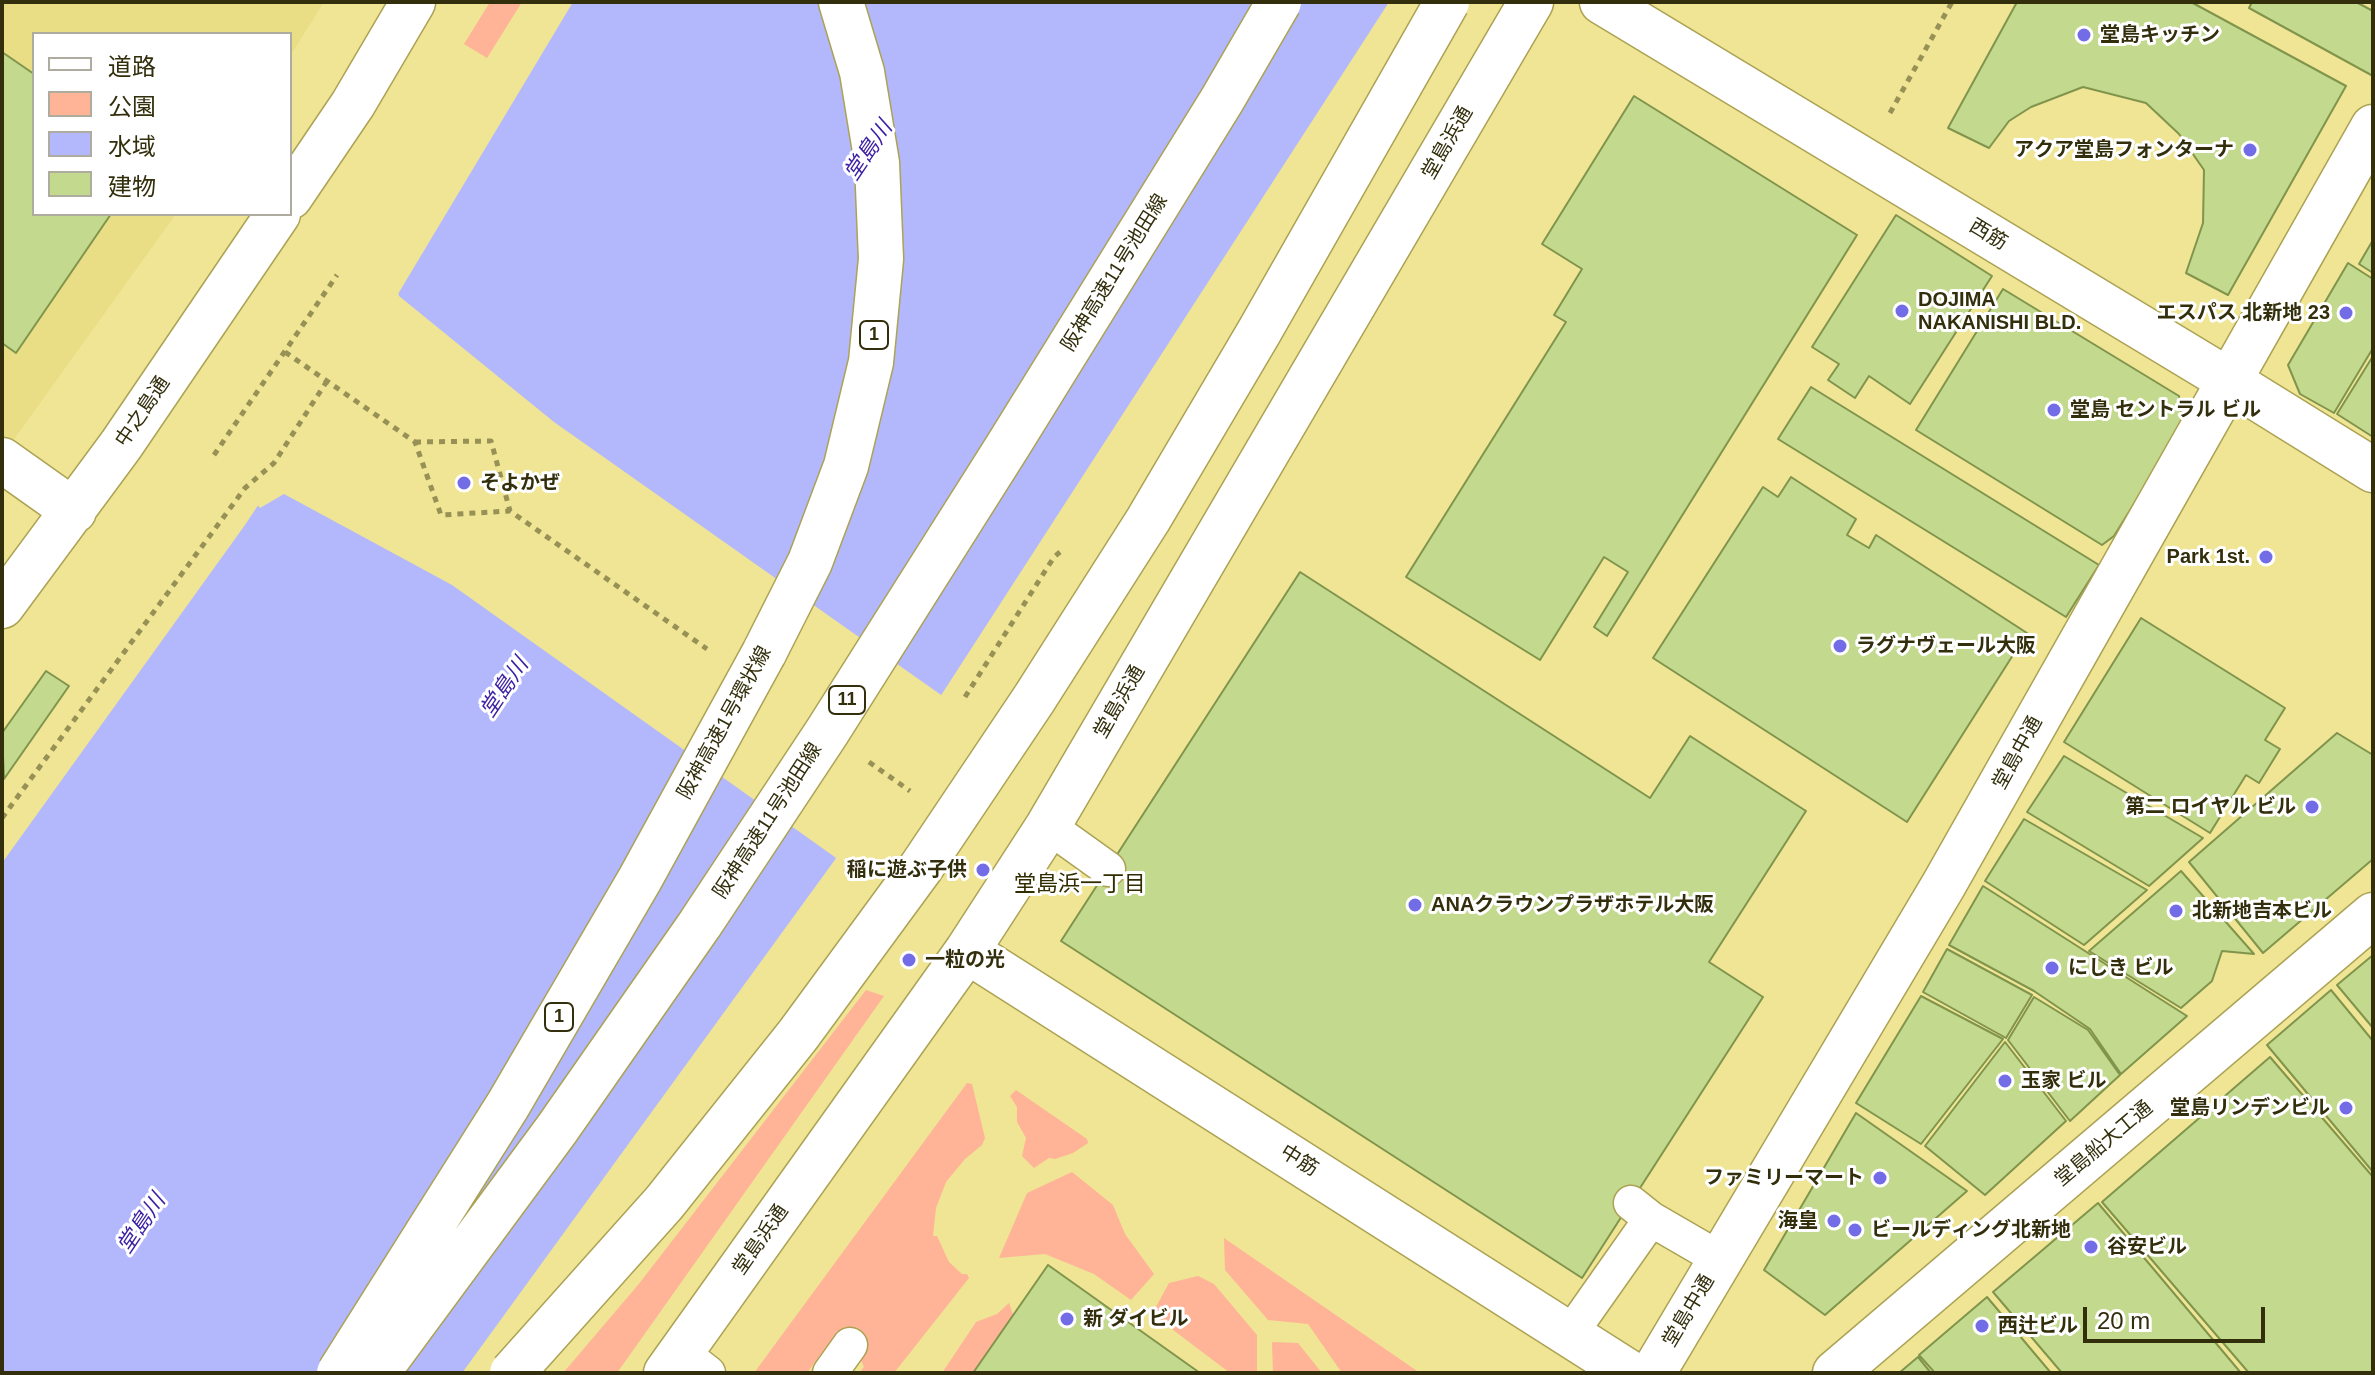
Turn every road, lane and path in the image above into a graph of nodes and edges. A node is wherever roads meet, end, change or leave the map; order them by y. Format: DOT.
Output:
graph roads {
  1 [pos="413,2"];
  2 [pos="841,2"];
  3 [pos="1279,2"];
  4 [pos="1447,2"];
  5 [pos="1531,2"];
  6 [pos="1602,2"];
  7 [pos="1952,2"];
  8 [pos="2373,127"];
  9 [pos="1865,160"];
  10 [pos="292,194"];
  11 [pos="277,216"];
  12 [pos="337,275"];
  13 [pos="285,352"];
  14 [pos="2228,380"];
  15 [pos="327,381"];
  16 [pos="415,442"];
  17 [pos="214,455"];
  18 [pos="2,460"];
  19 [pos="2373,470"];
  20 [pos="74,511"];
  21 [pos="2,606"];
  22 [pos="2,818"];
  23 [pos="1048,826"];
  24 [pos="1108,869"];
  25 [pos="2373,915"];
  26 [pos="967,951"];
  27 [pos="1720,1259"];
  28 [pos="1570,1334"];
  29 [pos="850,1345"];
  30 [pos="685,1366"];
  31 [pos="339,1373"];
  32 [pos="377,1373"];
  33 [pos="512,1373"];
  34 [pos="830,1373"];
  35 [pos="1630,1373"];
  36 [pos="1653,1373"];
  37 [pos="1835,1373"];
  1 -- 10 [label="main road"];
  2 -- 31 [label="main road, 阪神高速1号環状線 / 1, bridge"];
  3 -- 32 [label="main road, 阪神高速11号池田線 / 11, bridge"];
  4 -- 33 [label="main road, bridge"];
  5 -- 23 [label="main road, 堂島浜通"];
  6 -- 9 [label="main road, 西筋"];
  7 -- 9 [label="path"];
  8 -- 14 [label="main road, 堂島中通"];
  9 -- 14 [label="main road, 西筋"];
  11 -- 20 [label="main road, 中之島通"];
  12 -- 13 [label="path"];
  13 -- 15 [label="path"];
  13 -- 17 [label="path"];
  14 -- 19 [label="main road, 西筋"];
  14 -- 27 [label="main road, 堂島中通"];
  15 -- 16 [label="path"];
  15 -- 22 [label="path"];
  16 -- 16 [label="path"];
  18 -- 20 [label="main road"];
  20 -- 21 [label="main road, 中之島通"];
  23 -- 24 [label="lane"];
  23 -- 26 [label="main road, 堂島浜通"];
  25 -- 37 [label="main road, 堂島船大工通"];
  26 -- 28 [label="main road, 中筋"];
  26 -- 30 [label="main road, 堂島浜通"];
  27 -- 28 [label="lane"];
  27 -- 36 [label="main road, 堂島中通"];
  28 -- 35 [label="main road, 中筋"];
  29 -- 34 [label="lane"];
}
